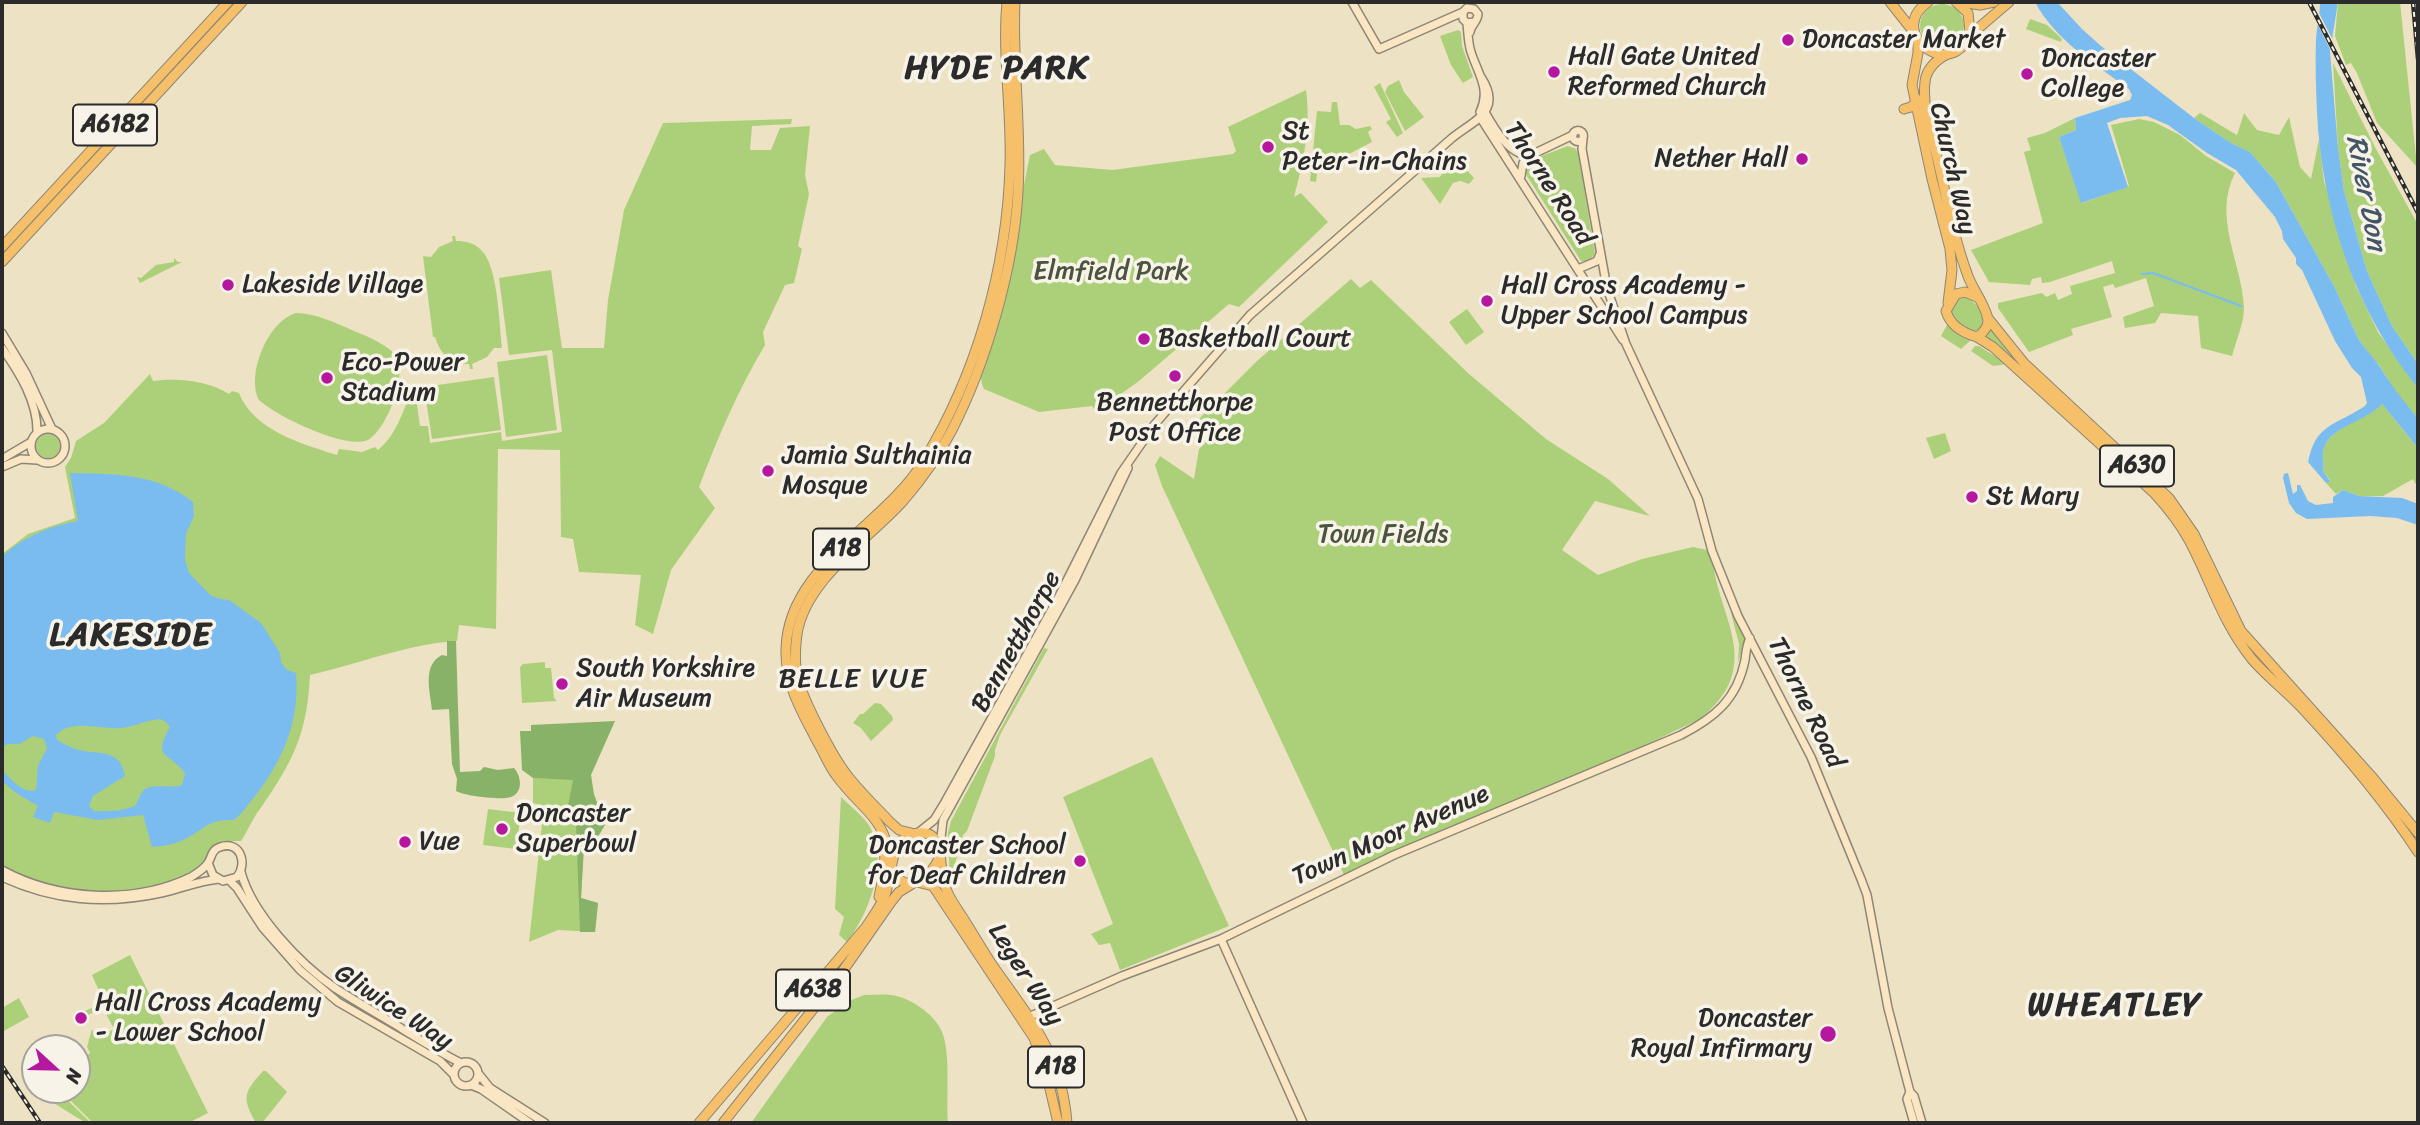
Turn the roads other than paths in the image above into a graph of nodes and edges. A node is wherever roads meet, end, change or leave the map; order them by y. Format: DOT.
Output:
graph roads {
  1 [pos="228,2"];
  2 [pos="242,2"];
  3 [pos="1007,2"];
  4 [pos="1016,2"];
  5 [pos="1352,2"];
  6 [pos="1890,2"];
  7 [pos="1928,2"];
  8 [pos="1958,2"];
  9 [pos="1994,2"];
  10 [pos="2008,2"];
  11 [pos="1917,38"];
  12 [pos="1968,38"];
  13 [pos="1948,54"];
  14 [pos="1926,75"];
  15 [pos="1916,105"];
  16 [pos="1904,109"];
  17 [pos="1481,111"];
  18 [pos="1531,155"];
  19 [pos="1521,177"];
  20 [pos="2,247"];
  21 [pos="1600,254"];
  22 [pos="3,262"];
  23 [pos="1578,269"];
  24 [pos="1977,297"];
  25 [pos="1947,308"];
  26 [pos="1987,317"];
  27 [pos="2,333"];
  28 [pos="1977,337"];
  29 [pos="1626,344"];
  30 [pos="2,348"];
  31 [pos="2016,375"];
  32 [pos="2034,385"];
  33 [pos="52,429"];
  34 [pos="37,433"];
  35 [pos="31,442"];
  36 [pos="1134,454"];
  37 [pos="2,459"];
  38 [pos="38,460"];
  39 [pos="2,467"];
  40 [pos="1749,638"];
  41 [pos="1756,651"];
  42 [pos="1745,658"];
  43 [pos="2398,809"];
  44 [pos="2418,817"];
  45 [pos="885,833"];
  46 [pos="916,833"];
  47 [pos="2418,833"];
  48 [pos="941,851"];
  49 [pos="2418,852"];
  50 [pos="208,863"];
  51 [pos="891,864"];
  52 [pos="2,870"];
  53 [pos="241,872"];
  54 [pos="2,877"];
  55 [pos="219,879"];
  56 [pos="230,881"];
  57 [pos="915,883"];
  58 [pos="866,927"];
  59 [pos="1221,939"];
  60 [pos="1026,1018"];
  61 [pos="461,1063"];
  62 [pos="478,1073"];
  63 [pos="454,1075"];
  64 [pos="471,1085"];
  65 [pos="1916,1122"];
  66 [pos="530,1123"];
  67 [pos="545,1123"];
  68 [pos="699,1123"];
  69 [pos="723,1123"];
  70 [pos="1058,1123"];
  71 [pos="1067,1123"];
  72 [pos="1303,1123"];
  1 -- 20 [label="highway, A6182"];
  2 -- 22 [label="highway, A6182"];
  3 -- 45 [label="highway, A18"];
  4 -- 46 [label="highway, A18"];
  5 -- 17 [label="street"];
  6 -- 11 [label="highway"];
  7 -- 11 [label="highway, Church Way"];
  8 -- 9 [label="highway"];
  8 -- 12 [label="highway"];
  10 -- 12 [label="highway, Church Way"];
  11 -- 13 [label="highway"];
  11 -- 15 [label="highway, Church Way"];
  12 -- 13 [label="highway, Church Way"];
  13 -- 14 [label="highway, Church Way"];
  14 -- 15 [label="highway"];
  14 -- 24 [label="highway, Church Way"];
  15 -- 16 [label="highway"];
  15 -- 25 [label="highway, Church Way"];
  17 -- 18 [label="street, Thorne Road"];
  17 -- 19 [label="street, Thorne Road"];
  17 -- 36 [label="street, Bennetthorpe"];
  18 -- 19 [label="street"];
  18 -- 21 [label="street, Thorne Road"];
  19 -- 23 [label="street, Thorne Road"];
  21 -- 23 [label="street"];
  21 -- 29 [label="street, Thorne Road"];
  23 -- 29 [label="street, Thorne Road"];
  24 -- 25 [label="highway"];
  24 -- 26 [label="highway"];
  25 -- 28 [label="highway"];
  26 -- 28 [label="highway"];
  26 -- 43 [label="highway, A630"];
  27 -- 33 [label="street"];
  28 -- 32 [label="highway, A630"];
  29 -- 40 [label="street, Thorne Road"];
  30 -- 34 [label="street"];
  31 -- 32 [label="highway"];
  32 -- 49 [label="highway, A630"];
  33 -- 34 [label="street"];
  33 -- 38 [label="street"];
  34 -- 35 [label="street"];
  35 -- 37 [label="street"];
  35 -- 38 [label="street"];
  36 -- 46 [label="street, Bennetthorpe"];
  36 -- 48 [label="street, Bennetthorpe"];
  38 -- 39 [label="street"];
  40 -- 41 [label="street, Thorne Road"];
  40 -- 42 [label="street, Town Moor Avenue"];
  41 -- 42 [label="street"];
  41 -- 65 [label="street, Thorne Road"];
  42 -- 59 [label="street, Town Moor Avenue"];
  43 -- 44 [label="highway"];
  43 -- 47 [label="highway, A630"];
  45 -- 51 [label="highway, A18"];
  45 -- 58 [label="highway"];
  46 -- 48 [label="highway"];
  46 -- 51 [label="highway"];
  48 -- 57 [label="highway"];
  48 -- 60 [label="highway, Leger Way / A18"];
  50 -- 52 [label="street"];
  50 -- 53 [label="street"];
  50 -- 55 [label="street"];
  51 -- 57 [label="highway"];
  51 -- 58 [label="highway, A638"];
  53 -- 56 [label="street"];
  53 -- 61 [label="street, Gliwice Way"];
  54 -- 55 [label="street"];
  55 -- 56 [label="street"];
  56 -- 63 [label="street, Gliwice Way"];
  57 -- 60 [label="highway, Leger Way / A18"];
  57 -- 69 [label="highway, A638"];
  58 -- 68 [label="highway, A638"];
  59 -- 60 [label="street, Town Moor Avenue"];
  59 -- 72 [label="street"];
  60 -- 70 [label="highway, Leger Way / A18"];
  60 -- 71 [label="highway, Leger Way / A18"];
  61 -- 62 [label="street"];
  61 -- 63 [label="street"];
  62 -- 64 [label="street"];
  62 -- 67 [label="street"];
  63 -- 64 [label="street"];
  64 -- 66 [label="street"];
}
